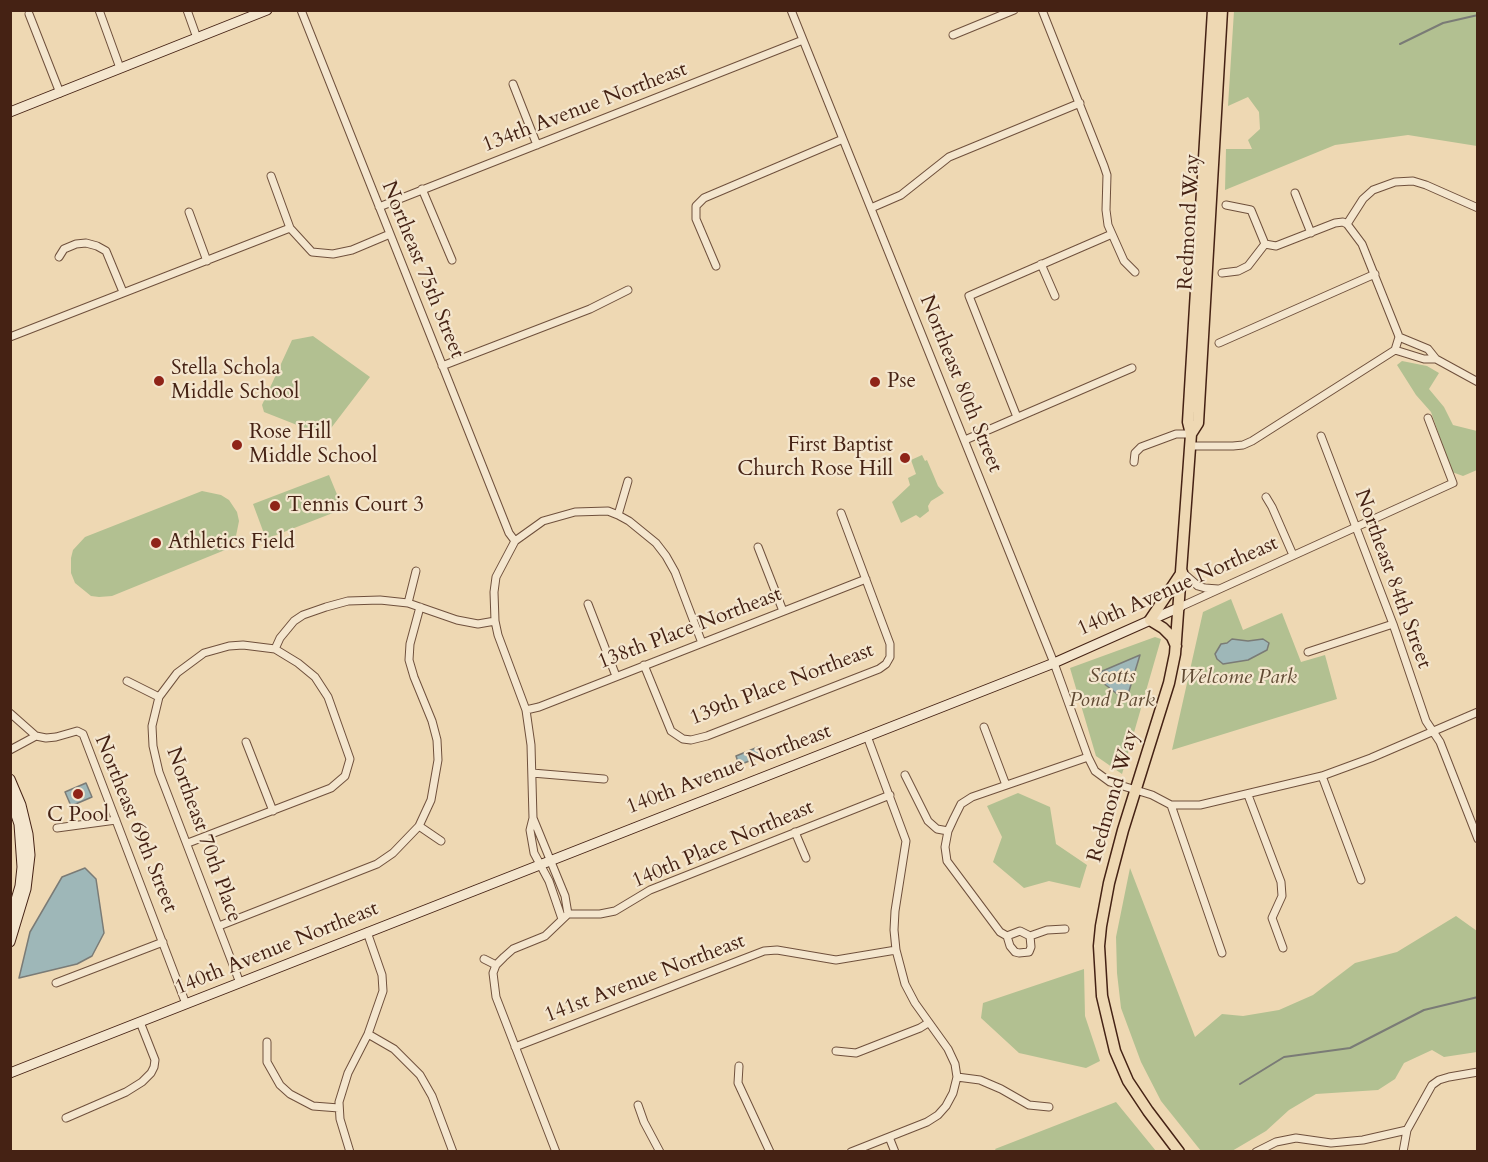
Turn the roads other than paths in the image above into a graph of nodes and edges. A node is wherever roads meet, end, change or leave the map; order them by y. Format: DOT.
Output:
graph roads {
  1 [pos="99,10"];
  2 [pos="187,10"];
  3 [pos="267,10"];
  4 [pos="301,10"];
  5 [pos="791,10"];
  6 [pos="1014,10"];
  7 [pos="1042,10"];
  8 [pos="1213,10"];
  9 [pos="1222,10"];
  10 [pos="29,14"];
  11 [pos="953,35"];
  12 [pos="197,38"];
  13 [pos="803,40"];
  14 [pos="120,68"];
  15 [pos="513,84"];
  16 [pos="60,93"];
  17 [pos="1080,104"];
  18 [pos="10,112"];
  19 [pos="843,140"];
  20 [pos="537,145"];
  21 [pos="271,176"];
  22 [pos="422,189"];
  23 [pos="1295,193"];
  24 [pos="1226,205"];
  25 [pos="379,207"];
  26 [pos="871,208"];
  27 [pos="1478,208"];
  28 [pos="189,212"];
  29 [pos="1347,224"];
  30 [pos="290,228"];
  31 [pos="1311,233"];
  32 [pos="390,234"];
  33 [pos="1112,234"];
  34 [pos="1265,244"];
  35 [pos="59,258"];
  36 [pos="452,260"];
  37 [pos="207,261"];
  38 [pos="1041,264"];
  39 [pos="716,266"];
  40 [pos="1135,272"];
  41 [pos="1222,273"];
  42 [pos="1375,274"];
  43 [pos="628,291"];
  44 [pos="123,292"];
  45 [pos="1055,296"];
  46 [pos="10,337"];
  47 [pos="1399,337"];
  48 [pos="1219,343"];
  49 [pos="1395,350"];
  50 [pos="1436,359"];
  51 [pos="442,366"];
  52 [pos="1132,368"];
  53 [pos="1478,382"];
  54 [pos="1017,417"];
  55 [pos="1428,418"];
  56 [pos="1191,434"];
  57 [pos="1321,436"];
  58 [pos="965,440"];
  59 [pos="1190,446"];
  60 [pos="1134,462"];
  61 [pos="628,481"];
  62 [pos="1266,497"];
  63 [pos="841,513"];
  64 [pos="618,515"];
  65 [pos="1356,526"];
  66 [pos="515,541"];
  67 [pos="758,547"];
  68 [pos="1293,555"];
  69 [pos="416,571"];
  70 [pos="1182,572"];
  71 [pos="866,579"];
  72 [pos="1220,589"];
  73 [pos="408,603"];
  74 [pos="588,604"];
  75 [pos="420,607"];
  76 [pos="1180,607"];
  77 [pos="783,611"];
  78 [pos="1150,620"];
  79 [pos="495,621"];
  80 [pos="1393,624"];
  81 [pos="702,644"];
  82 [pos="1176,646"];
  83 [pos="275,649"];
  84 [pos="1308,652"];
  85 [pos="1054,663"];
  86 [pos="644,665"];
  87 [pos="616,676"];
  88 [pos="127,681"];
  89 [pos="159,697"];
  90 [pos="526,710"];
  91 [pos="1478,712"];
  92 [pos="10,713"];
  93 [pos="984,727"];
  94 [pos="1433,732"];
  95 [pos="36,736"];
  96 [pos="867,736"];
  97 [pos="246,742"];
  98 [pos="10,750"];
  99 [pos="1088,757"];
  100 [pos="532,773"];
  101 [pos="905,775"];
  102 [pos="1322,776"];
  103 [pos="10,779"];
  104 [pos="604,779"];
  105 [pos="1006,785"];
  106 [pos="1135,790"];
  107 [pos="890,795"];
  108 [pos="1248,795"];
  109 [pos="10,798"];
  110 [pos="1171,805"];
  111 [pos="273,811"];
  112 [pos="533,818"];
  113 [pos="116,820"];
  114 [pos="419,826"];
  115 [pos="57,828"];
  116 [pos="948,831"];
  117 [pos="795,832"];
  118 [pos="1478,839"];
  119 [pos="441,840"];
  120 [pos="188,843"];
  121 [pos="806,858"];
  122 [pos="550,860"];
  123 [pos="539,865"];
  124 [pos="1361,880"];
  125 [pos="568,914"];
  126 [pos="561,919"];
  127 [pos="10,920"];
  128 [pos="219,926"];
  129 [pos="1065,929"];
  130 [pos="367,932"];
  131 [pos="1007,936"];
  132 [pos="1030,936"];
  133 [pos="10,942"];
  134 [pos="163,942"];
  135 [pos="1283,948"];
  136 [pos="896,950"];
  137 [pos="1222,952"];
  138 [pos="484,959"];
  139 [pos="496,965"];
  140 [pos="56,983"];
  141 [pos="240,983"];
  142 [pos="186,1004"];
  143 [pos="140,1022"];
  144 [pos="928,1023"];
  145 [pos="368,1034"];
  146 [pos="267,1042"];
  147 [pos="515,1047"];
  148 [pos="836,1052"];
  149 [pos="739,1066"];
  150 [pos="1478,1072"];
  151 [pos="10,1073"];
  152 [pos="957,1077"];
  153 [pos="638,1105"];
  154 [pos="1049,1107"];
  155 [pos="339,1108"];
  156 [pos="66,1118"];
  157 [pos="1407,1130"];
  158 [pos="889,1137"];
  159 [pos="350,1152"];
  160 [pos="453,1152"];
  161 [pos="556,1152"];
  162 [pos="660,1152"];
  163 [pos="770,1152"];
  164 [pos="851,1152"];
  165 [pos="895,1152"];
  166 [pos="1179,1152"];
  167 [pos="1256,1152"];
  168 [pos="1403,1152"];
  1 -- 14 [label="street"];
  2 -- 12 [label="street"];
  3 -- 12 [label="main road"];
  4 -- 25 [label="street, Northeast 75th Street"];
  5 -- 13 [label="street, Northeast 80th Street"];
  6 -- 11 [label="street"];
  7 -- 17 [label="street"];
  8 -- 56 [label="main road, Redmond Way"];
  9 -- 56 [label="main road, Redmond Way"];
  10 -- 16 [label="street"];
  12 -- 14 [label="main road"];
  13 -- 19 [label="street, Northeast 80th Street"];
  13 -- 20 [label="street, 134th Avenue Northeast"];
  14 -- 16 [label="main road"];
  15 -- 20 [label="street"];
  16 -- 18 [label="main road"];
  17 -- 26 [label="street"];
  17 -- 33 [label="street"];
  19 -- 26 [label="street, Northeast 80th Street"];
  19 -- 39 [label="street"];
  20 -- 22 [label="street, 134th Avenue Northeast"];
  21 -- 30 [label="street"];
  22 -- 25 [label="street, 134th Avenue Northeast"];
  22 -- 36 [label="street"];
  23 -- 31 [label="street"];
  24 -- 34 [label="street"];
  25 -- 32 [label="street, Northeast 75th Street"];
  26 -- 58 [label="street, Northeast 80th Street"];
  27 -- 29 [label="street"];
  28 -- 37 [label="street"];
  29 -- 31 [label="street"];
  29 -- 42 [label="street"];
  30 -- 32 [label="street"];
  30 -- 37 [label="street"];
  31 -- 34 [label="street"];
  32 -- 51 [label="street, Northeast 75th Street"];
  33 -- 38 [label="street"];
  33 -- 40 [label="street"];
  34 -- 41 [label="street"];
  35 -- 44 [label="street"];
  37 -- 44 [label="street"];
  38 -- 45 [label="street"];
  38 -- 54 [label="street"];
  42 -- 47 [label="street"];
  42 -- 48 [label="street"];
  43 -- 51 [label="street"];
  44 -- 46 [label="street"];
  47 -- 49 [label="street"];
  47 -- 50 [label="street"];
  49 -- 50 [label="street"];
  49 -- 59 [label="street"];
  50 -- 53 [label="street"];
  51 -- 66 [label="street, Northeast 75th Street"];
  52 -- 54 [label="street"];
  54 -- 58 [label="street"];
  55 -- 65 [label="street, 140th Avenue Northeast"];
  56 -- 59 [label="main road, Redmond Way"];
  56 -- 60 [label="street"];
  57 -- 65 [label="street, Northeast 84th Street"];
  58 -- 85 [label="street, Northeast 80th Street"];
  59 -- 70 [label="main road, Redmond Way"];
  61 -- 64 [label="street"];
  62 -- 68 [label="street"];
  63 -- 71 [label="street"];
  64 -- 66 [label="street"];
  64 -- 81 [label="street"];
  65 -- 68 [label="street, 140th Avenue Northeast"];
  65 -- 80 [label="street, Northeast 84th Street"];
  66 -- 79 [label="street"];
  67 -- 77 [label="street"];
  68 -- 72 [label="street, 140th Avenue Northeast"];
  69 -- 73 [label="street"];
  70 -- 72 [label="street"];
  70 -- 76 [label="main road, Redmond Way"];
  70 -- 78 [label="main road"];
  71 -- 77 [label="street, 138th Place Northeast"];
  71 -- 86 [label="street, 139th Place Northeast"];
  72 -- 76 [label="street, 140th Avenue Northeast"];
  73 -- 75 [label="street"];
  73 -- 83 [label="street"];
  74 -- 87 [label="street"];
  75 -- 79 [label="street"];
  75 -- 114 [label="street"];
  76 -- 78 [label="main road, 140th Avenue Northeast"];
  76 -- 82 [label="main road, Redmond Way"];
  77 -- 81 [label="street, 138th Place Northeast"];
  78 -- 82 [label="main road"];
  78 -- 85 [label="main road, 140th Avenue Northeast"];
  79 -- 90 [label="street"];
  80 -- 84 [label="street"];
  80 -- 94 [label="street, Northeast 84th Street"];
  81 -- 86 [label="street, 138th Place Northeast"];
  82 -- 106 [label="main road, Redmond Way"];
  83 -- 89 [label="street"];
  83 -- 111 [label="street"];
  85 -- 96 [label="main road, 140th Avenue Northeast"];
  85 -- 99 [label="street, Northeast 80th Street"];
  86 -- 87 [label="street, 138th Place Northeast"];
  87 -- 90 [label="street, 138th Place Northeast"];
  88 -- 89 [label="street"];
  89 -- 120 [label="street, Northeast 70th Place"];
  90 -- 100 [label="street"];
  91 -- 94 [label="street"];
  92 -- 95 [label="street"];
  93 -- 105 [label="street"];
  94 -- 102 [label="street"];
  94 -- 118 [label="street, Northeast 84th Street"];
  95 -- 98 [label="street"];
  95 -- 113 [label="street, Northeast 69th Street"];
  96 -- 107 [label="street"];
  96 -- 122 [label="main road, 140th Avenue Northeast"];
  97 -- 111 [label="street"];
  99 -- 105 [label="street"];
  99 -- 106 [label="street, Northeast 80th Street"];
  100 -- 104 [label="street"];
  100 -- 112 [label="street"];
  101 -- 116 [label="street"];
  102 -- 108 [label="street"];
  102 -- 124 [label="street"];
  103 -- 133 [label="main road"];
  105 -- 116 [label="street"];
  106 -- 110 [label="street"];
  106 -- 166 [label="main road, Redmond Way"];
  107 -- 117 [label="street, 140th Place Northeast"];
  107 -- 136 [label="street"];
  108 -- 110 [label="street"];
  108 -- 135 [label="street"];
  109 -- 127 [label="main road"];
  110 -- 137 [label="street"];
  111 -- 120 [label="street"];
  112 -- 122 [label="street"];
  112 -- 123 [label="street"];
  113 -- 115 [label="street"];
  113 -- 134 [label="street, Northeast 69th Street"];
  114 -- 119 [label="street"];
  114 -- 128 [label="street"];
  116 -- 131 [label="street"];
  117 -- 121 [label="street"];
  117 -- 125 [label="street, 140th Place Northeast"];
  120 -- 128 [label="street, Northeast 70th Place"];
  122 -- 123 [label="main road, 140th Avenue Northeast"];
  122 -- 125 [label="street"];
  123 -- 126 [label="street"];
  123 -- 130 [label="main road, 140th Avenue Northeast"];
  125 -- 126 [label="street"];
  126 -- 139 [label="street"];
  128 -- 141 [label="street, Northeast 70th Place"];
  129 -- 132 [label="street"];
  130 -- 141 [label="main road, 140th Avenue Northeast"];
  130 -- 145 [label="street"];
  131 -- 132 [label="street"];
  131 -- 132 [label="street"];
  134 -- 140 [label="street"];
  134 -- 142 [label="street, Northeast 69th Street"];
  136 -- 144 [label="street"];
  136 -- 147 [label="street, 141st Avenue Northeast"];
  138 -- 139 [label="street"];
  139 -- 147 [label="street"];
  141 -- 142 [label="main road, 140th Avenue Northeast"];
  142 -- 143 [label="main road, 140th Avenue Northeast"];
  143 -- 151 [label="main road, 140th Avenue Northeast"];
  143 -- 156 [label="street"];
  144 -- 148 [label="street"];
  144 -- 152 [label="street"];
  145 -- 155 [label="street"];
  145 -- 160 [label="street"];
  146 -- 155 [label="street"];
  147 -- 161 [label="street"];
  149 -- 163 [label="street"];
  150 -- 157 [label="street"];
  152 -- 154 [label="street"];
  152 -- 158 [label="street"];
  153 -- 162 [label="street"];
  155 -- 159 [label="street"];
  157 -- 167 [label="street"];
  157 -- 168 [label="street"];
  158 -- 164 [label="street"];
  158 -- 165 [label="street"];
}
